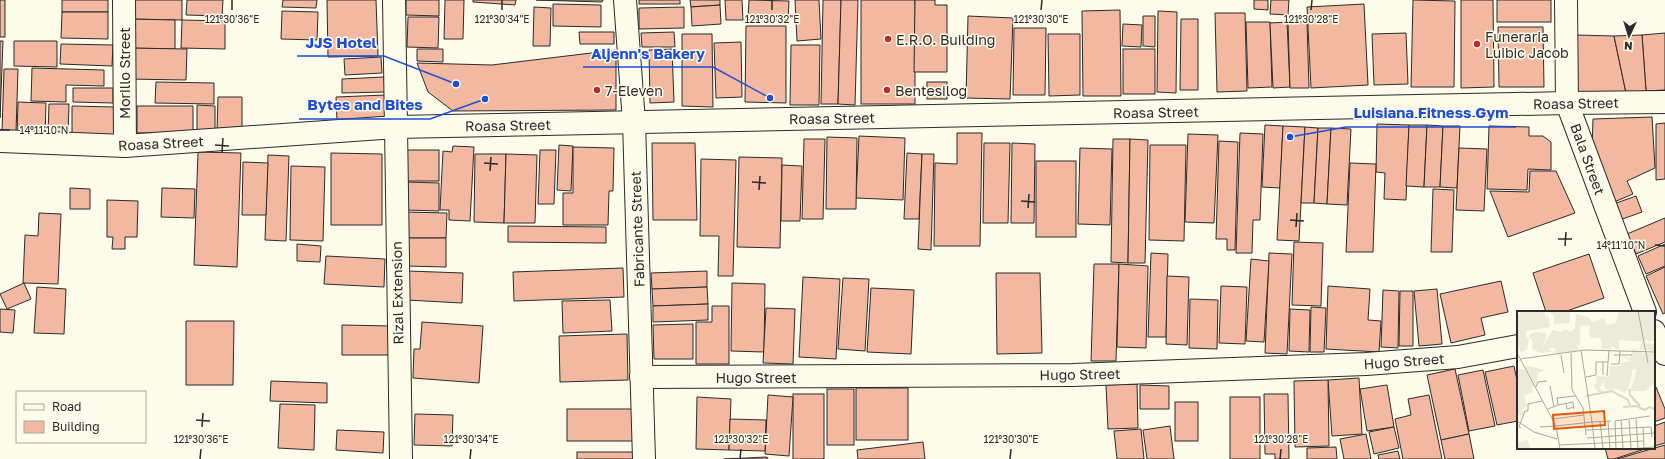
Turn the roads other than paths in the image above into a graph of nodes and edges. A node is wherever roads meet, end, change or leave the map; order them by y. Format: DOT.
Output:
graph roads {
  1 [pos="124,0"];
  2 [pos="394,0"];
  3 [pos="625,0"];
  4 [pos="1566,0"];
  5 [pos="1665,102"];
  6 [pos="1567,103"];
  7 [pos="634,122"];
  8 [pos="396,127"];
  9 [pos="0,141"];
  10 [pos="125,146"];
  11 [pos="1642,311"];
  12 [pos="1655,333"];
  13 [pos="1517,346"];
  14 [pos="1665,354"];
  15 [pos="641,377"];
  16 [pos="401,459"];
  17 [pos="644,459"];
  1 -- 10 [label="street, Morillo Street"];
  2 -- 8 [label="street, Rizal Extension"];
  3 -- 7 [label="street, Fabricante Street"];
  4 -- 6 [label="street, Bala Street"];
  5 -- 6 [label="street, Roasa Street"];
  6 -- 7 [label="street, Roasa Street"];
  6 -- 11 [label="street, Bala Street"];
  7 -- 8 [label="street, Roasa Street"];
  7 -- 15 [label="street, Fabricante Street"];
  8 -- 10 [label="street, Roasa Street"];
  8 -- 16 [label="street, Rizal Extension"];
  9 -- 10 [label="street, Roasa Street"];
  12 -- 14 [label="street"];
  13 -- 15 [label="street, Hugo Street"];
  15 -- 17 [label="street, Fabricante Street"];
}
